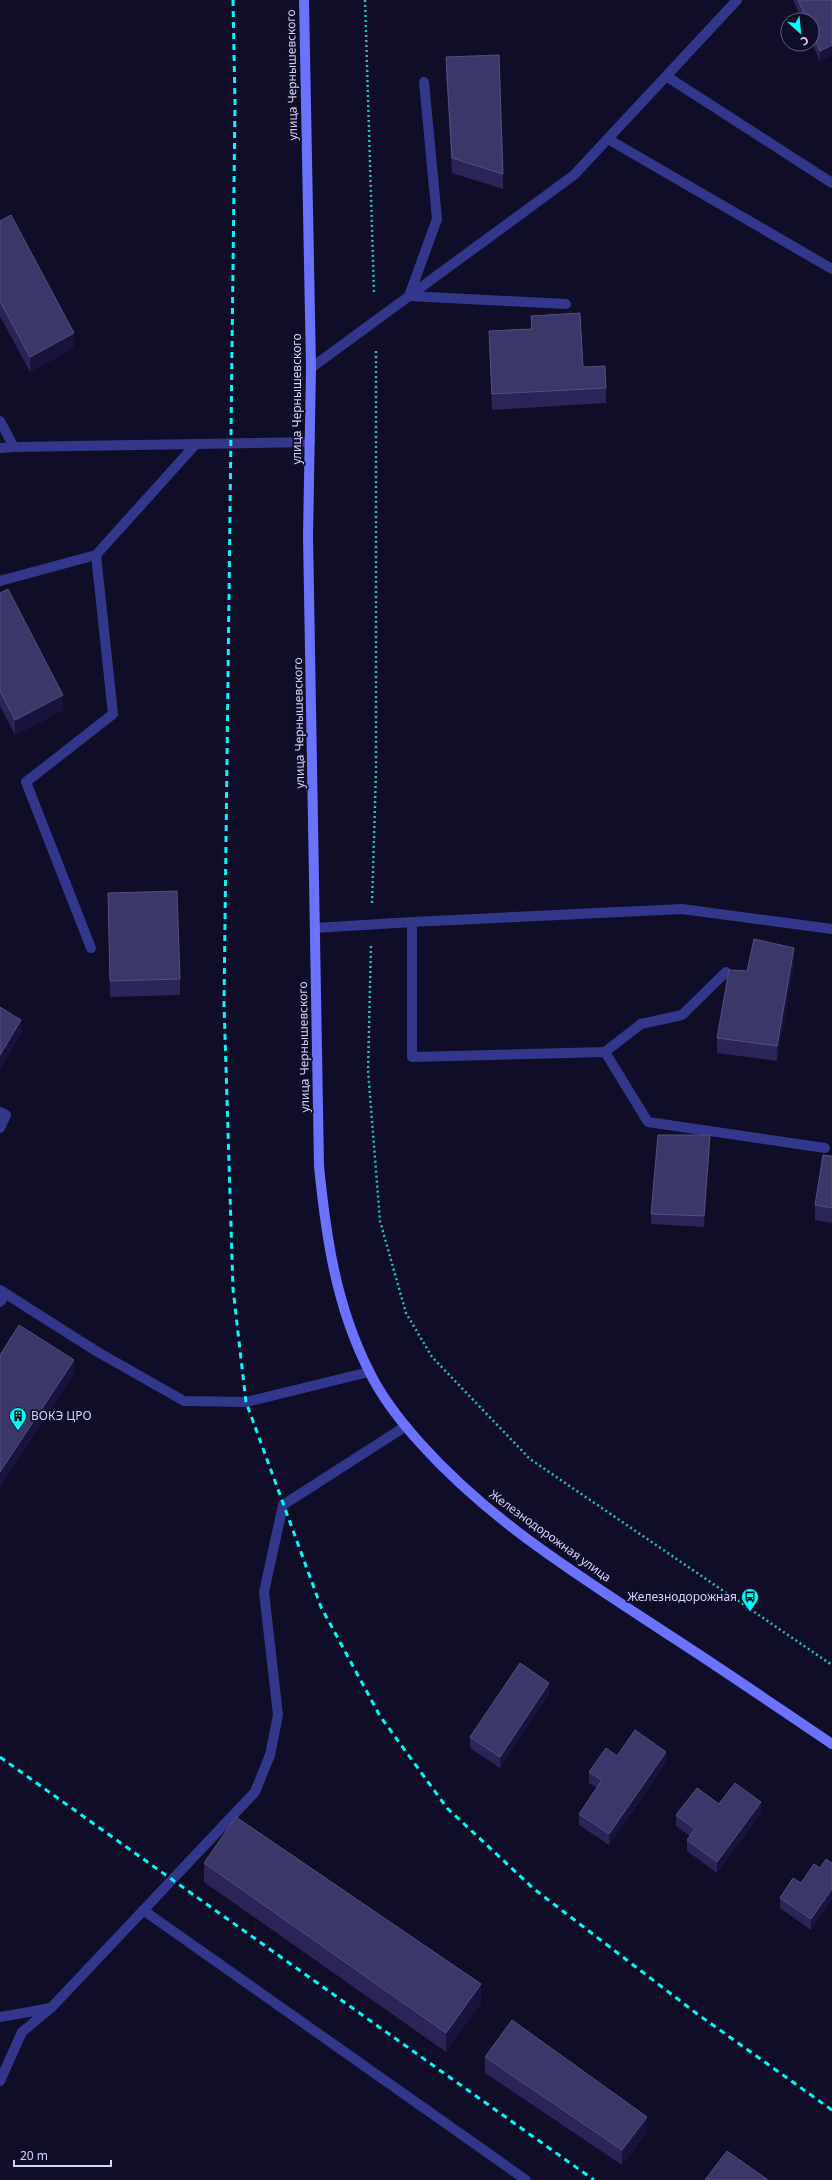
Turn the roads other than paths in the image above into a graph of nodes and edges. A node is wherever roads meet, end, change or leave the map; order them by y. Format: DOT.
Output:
graph roads {
  1 [pos="304,0"];
  2 [pos="737,0"];
  3 [pos="666,76"];
  4 [pos="424,82"];
  5 [pos="608,139"];
  6 [pos="832,183"];
  7 [pos="832,269"];
  8 [pos="409,296"];
  9 [pos="566,304"];
  10 [pos="311,368"];
  11 [pos="0,421"];
  12 [pos="310,442"];
  13 [pos="196,444"];
  14 [pos="14,447"];
  15 [pos="0,448"];
  16 [pos="96,556"];
  17 [pos="0,581"];
  18 [pos="412,922"];
  19 [pos="315,928"];
  20 [pos="832,930"];
  21 [pos="91,948"];
  22 [pos="726,972"];
  23 [pos="605,1052"];
  24 [pos="0,1112"];
  25 [pos="0,1128"];
  26 [pos="825,1148"];
  27 [pos="2,1295"];
  28 [pos="369,1372"];
  29 [pos="406,1426"];
  30 [pos="832,1744"];
  31 [pos="144,1910"];
  32 [pos="50,2008"];
  33 [pos="0,2017"];
  34 [pos="0,2081"];
  35 [pos="526,2180"];
  1 -- 10 [label="main road, улица Чернышевского"];
  2 -- 3 [label="lane"];
  3 -- 5 [label="lane"];
  3 -- 6 [label="lane"];
  4 -- 8 [label="lane"];
  5 -- 7 [label="lane"];
  5 -- 8 [label="lane"];
  8 -- 9 [label="lane"];
  8 -- 10 [label="lane"];
  10 -- 12 [label="main road, улица Чернышевского"];
  11 -- 14 [label="lane"];
  12 -- 13 [label="lane"];
  12 -- 19 [label="main road, улица Чернышевского"];
  13 -- 14 [label="lane"];
  13 -- 16 [label="lane"];
  14 -- 15 [label="lane"];
  16 -- 17 [label="lane"];
  16 -- 21 [label="lane"];
  18 -- 19 [label="lane"];
  18 -- 20 [label="lane"];
  18 -- 23 [label="lane"];
  19 -- 28 [label="main road, улица Чернышевского"];
  22 -- 23 [label="lane"];
  23 -- 26 [label="lane"];
  24 -- 25 [label="lane"];
  27 -- 28 [label="lane"];
  28 -- 29 [label="main road, улица Чернышевского"];
  29 -- 30 [label="main road, Железнодорожная улица"];
  29 -- 31 [label="lane"];
  31 -- 32 [label="lane"];
  31 -- 35 [label="lane"];
  32 -- 33 [label="lane"];
  32 -- 34 [label="lane"];
}
